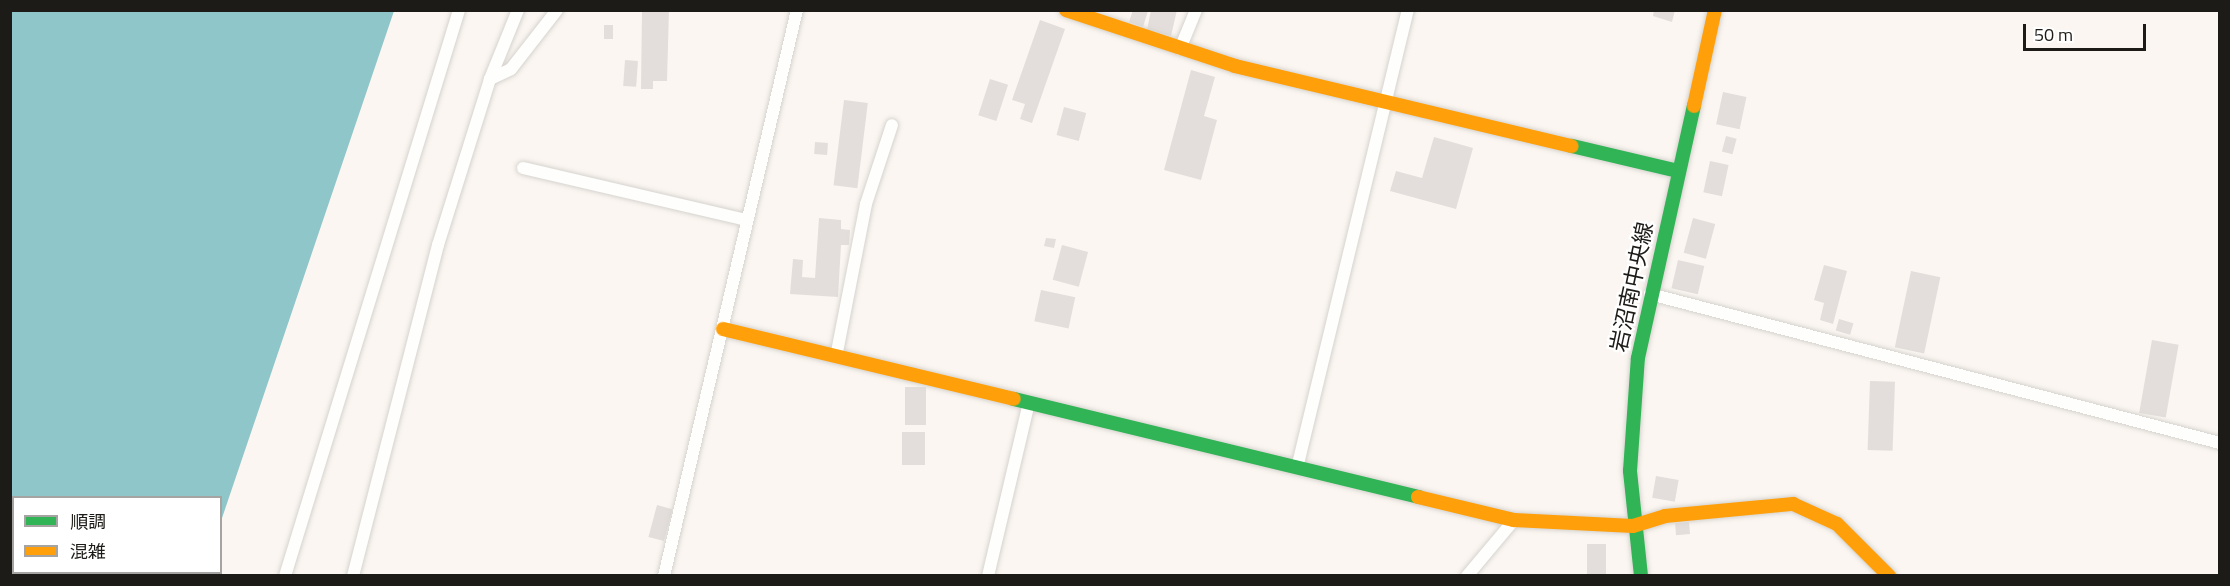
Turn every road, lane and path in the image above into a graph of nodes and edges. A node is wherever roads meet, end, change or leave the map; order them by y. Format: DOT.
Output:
graph roads {
  1 [pos="459,10"];
  2 [pos="518,10"];
  3 [pos="557,10"];
  4 [pos="797,10"];
  5 [pos="1066,10"];
  6 [pos="1196,10"];
  7 [pos="1408,10"];
  8 [pos="1715,10"];
  9 [pos="1180,49"];
  10 [pos="490,79"];
  11 [pos="1386,102"];
  12 [pos="892,125"];
  13 [pos="523,168"];
  14 [pos="1678,171"];
  15 [pos="747,219"];
  16 [pos="1650,294"];
  17 [pos="723,329"];
  18 [pos="836,357"];
  19 [pos="1029,403"];
  20 [pos="2220,443"];
  21 [pos="1297,468"];
  22 [pos="1514,520"];
  23 [pos="1633,525"];
  24 [pos="285,576"];
  25 [pos="353,576"];
  26 [pos="664,576"];
  27 [pos="988,576"];
  28 [pos="1467,576"];
  29 [pos="1641,576"];
  30 [pos="1889,576"];
  1 -- 24 [label="street"];
  2 -- 10 [label="street"];
  3 -- 10 [label="street"];
  4 -- 15 [label="street"];
  5 -- 9 [label="street"];
  6 -- 9 [label="street"];
  7 -- 11 [label="street"];
  8 -- 14 [label="street, 岩沼南中央線"];
  9 -- 11 [label="street"];
  10 -- 25 [label="street"];
  11 -- 14 [label="street"];
  11 -- 21 [label="street"];
  12 -- 18 [label="street"];
  13 -- 15 [label="street"];
  14 -- 16 [label="street, 岩沼南中央線"];
  15 -- 17 [label="street"];
  16 -- 20 [label="street"];
  16 -- 23 [label="street, 岩沼南中央線"];
  17 -- 18 [label="street"];
  17 -- 26 [label="street"];
  18 -- 19 [label="street"];
  19 -- 21 [label="street"];
  19 -- 27 [label="street"];
  21 -- 22 [label="street"];
  22 -- 23 [label="street"];
  22 -- 28 [label="street"];
  23 -- 29 [label="street, 岩沼南中央線"];
  23 -- 30 [label="street"];
}
